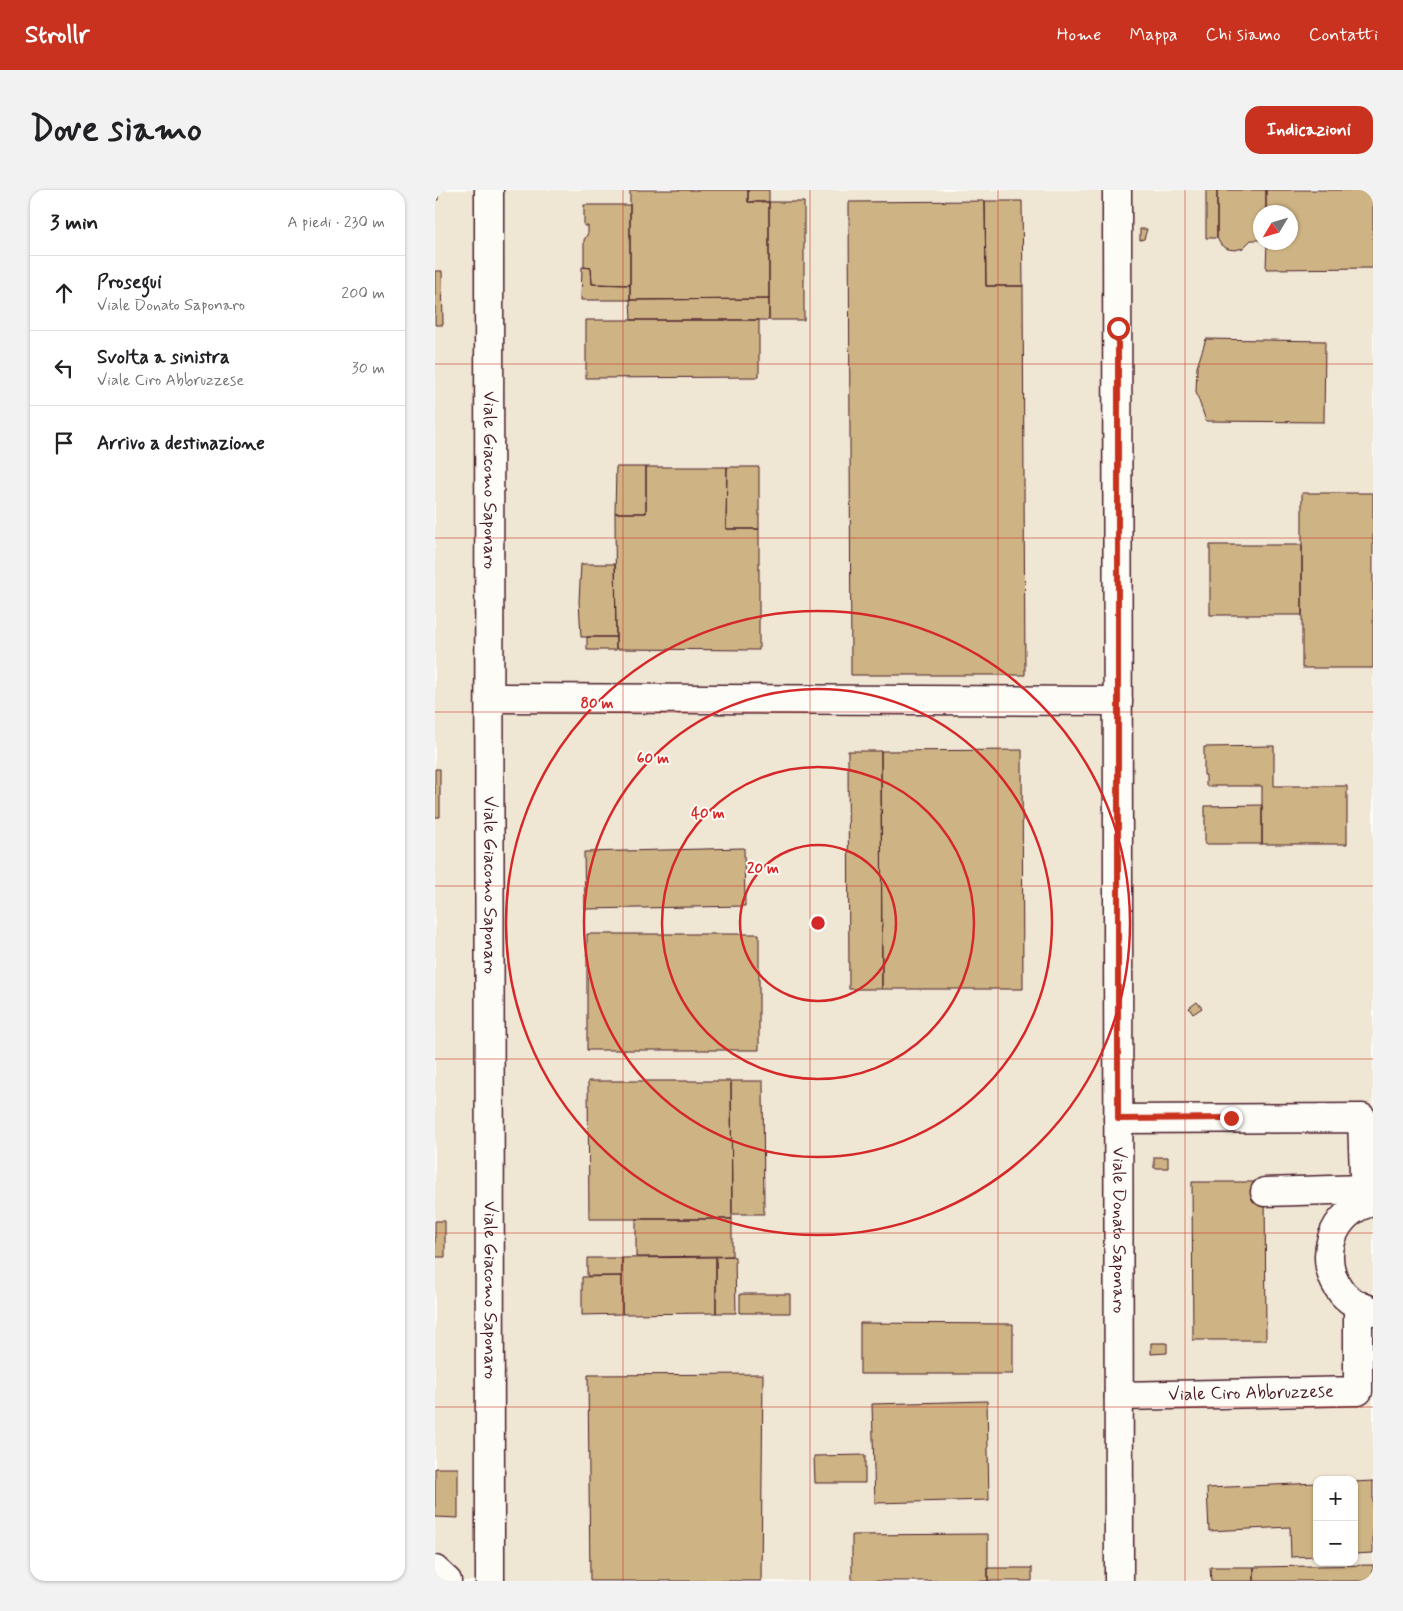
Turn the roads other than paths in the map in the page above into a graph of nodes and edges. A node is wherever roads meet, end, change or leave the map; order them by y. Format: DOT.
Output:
graph roads {
  1 [pos="489,190"];
  2 [pos="1117,190"];
  3 [pos="490,698"];
  4 [pos="1118,701"];
  5 [pos="1118,1119"];
  6 [pos="1265,1192"];
  7 [pos="1367,1198"];
  8 [pos="1365,1308"];
  9 [pos="1119,1396"];
  10 [pos="435,1570"];
  11 [pos="447,1581"];
  12 [pos="490,1581"];
  13 [pos="1119,1581"];
  1 -- 3 [label="street, Viale Giacomo Saponaro"];
  2 -- 4 [label="street, Viale Donato Saponaro"];
  3 -- 4 [label="street"];
  3 -- 12 [label="street, Viale Giacomo Saponaro"];
  4 -- 5 [label="street, Viale Donato Saponaro"];
  5 -- 7 [label="street"];
  5 -- 9 [label="street, Viale Donato Saponaro"];
  6 -- 7 [label="street"];
  7 -- 8 [label="street, Viale Ciro Abbruzzese"];
  8 -- 9 [label="street, Viale Ciro Abbruzzese"];
  9 -- 13 [label="street, Viale Donato Saponaro"];
  10 -- 11 [label="street"];
}
